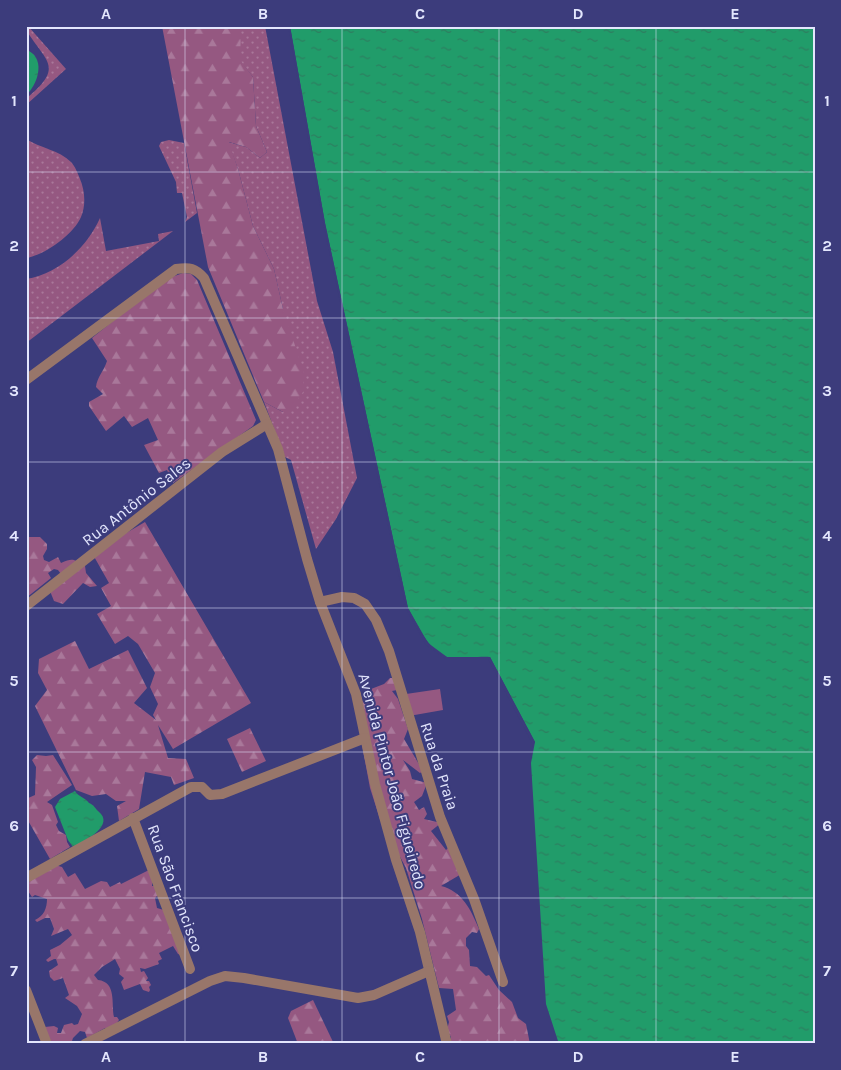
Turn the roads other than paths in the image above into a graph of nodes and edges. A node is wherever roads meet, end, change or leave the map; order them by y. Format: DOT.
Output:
graph roads {
  1 [pos="26,380"];
  2 [pos="267,424"];
  3 [pos="320,602"];
  4 [pos="26,606"];
  5 [pos="365,738"];
  6 [pos="134,818"];
  7 [pos="26,878"];
  8 [pos="190,970"];
  9 [pos="429,971"];
  10 [pos="503,982"];
  11 [pos="26,990"];
  12 [pos="47,1044"];
  13 [pos="84,1044"];
  14 [pos="447,1044"];
  1 -- 2 [label="street, Avenida Pintor João Figueiredo"];
  2 -- 3 [label="street, Avenida Pintor João Figueiredo"];
  2 -- 4 [label="street, Rua Antônio Sales"];
  3 -- 5 [label="street, Avenida Pintor João Figueiredo"];
  3 -- 10 [label="street, Rua da Praia"];
  5 -- 6 [label="street"];
  5 -- 9 [label="street, Avenida Pintor João Figueiredo"];
  6 -- 7 [label="street"];
  6 -- 8 [label="street, Rua São Francisco"];
  9 -- 13 [label="street"];
  9 -- 14 [label="street, Avenida Pintor João Figueiredo"];
  11 -- 12 [label="street"];
}
